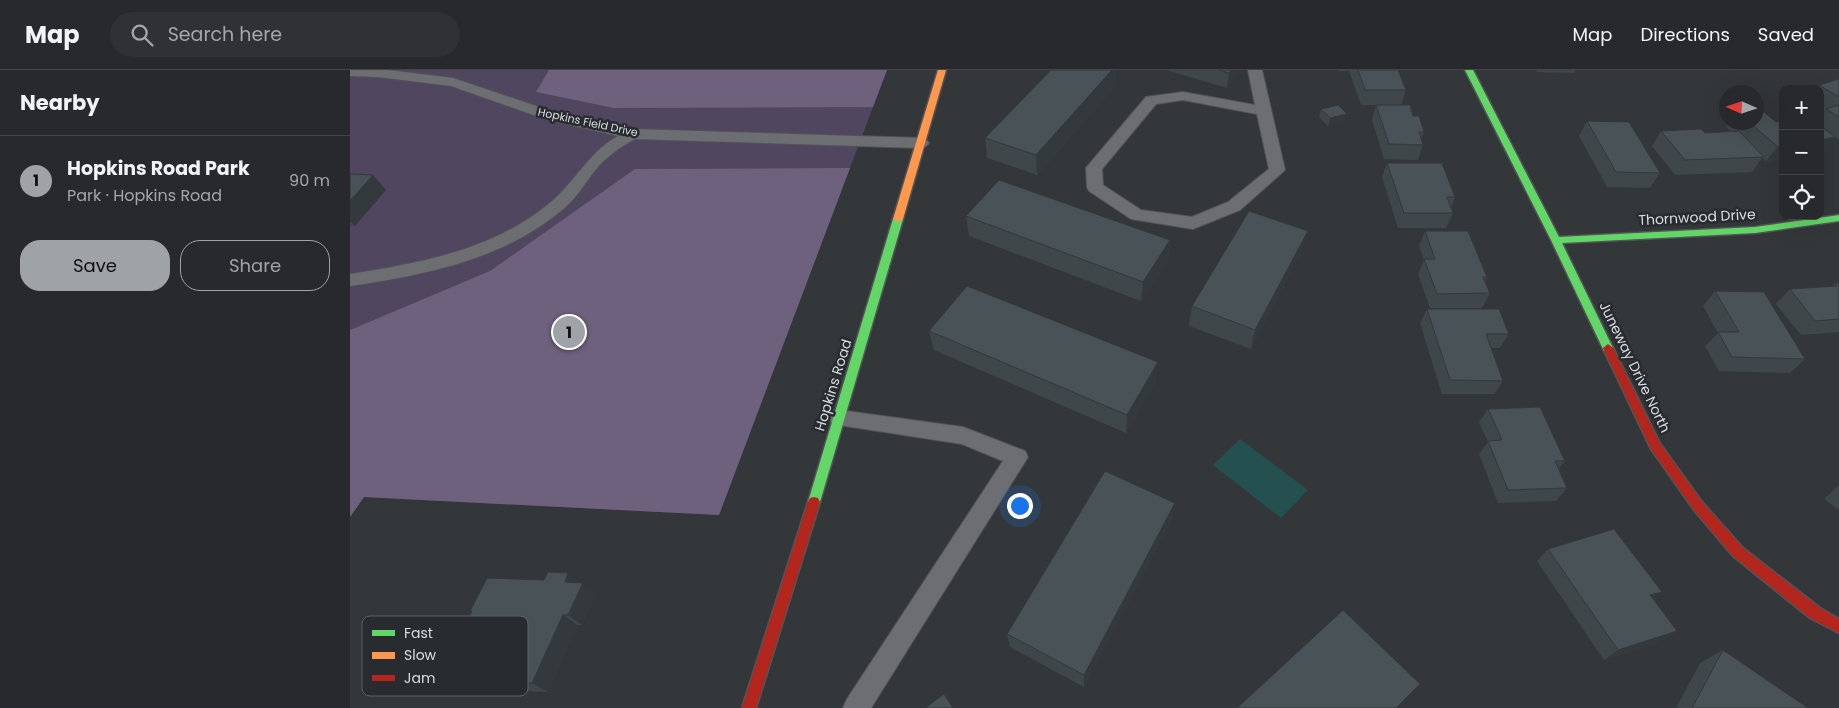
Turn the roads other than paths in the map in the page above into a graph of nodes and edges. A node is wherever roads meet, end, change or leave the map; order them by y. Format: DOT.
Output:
graph roads {
  1 [pos="942,70"];
  2 [pos="1255,70"];
  3 [pos="1470,70"];
  4 [pos="351,74"];
  5 [pos="1264,111"];
  6 [pos="632,134"];
  7 [pos="921,143"];
  8 [pos="1839,218"];
  9 [pos="1556,240"];
  10 [pos="350,280"];
  11 [pos="839,418"];
  12 [pos="1839,626"];
  13 [pos="750,708"];
  14 [pos="856,708"];
  1 -- 7 [label="street, Hopkins Road"];
  2 -- 5 [label="lane"];
  3 -- 9 [label="street, Juneway Drive North"];
  4 -- 6 [label="lane, Hopkins Field Drive"];
  5 -- 5 [label="lane"];
  6 -- 7 [label="lane, Hopkins Field Drive"];
  6 -- 10 [label="lane"];
  7 -- 11 [label="street, Hopkins Road"];
  8 -- 9 [label="street, Thornwood Drive"];
  9 -- 12 [label="street, Juneway Drive North"];
  11 -- 13 [label="street, Hopkins Road"];
  11 -- 14 [label="lane"];
}
